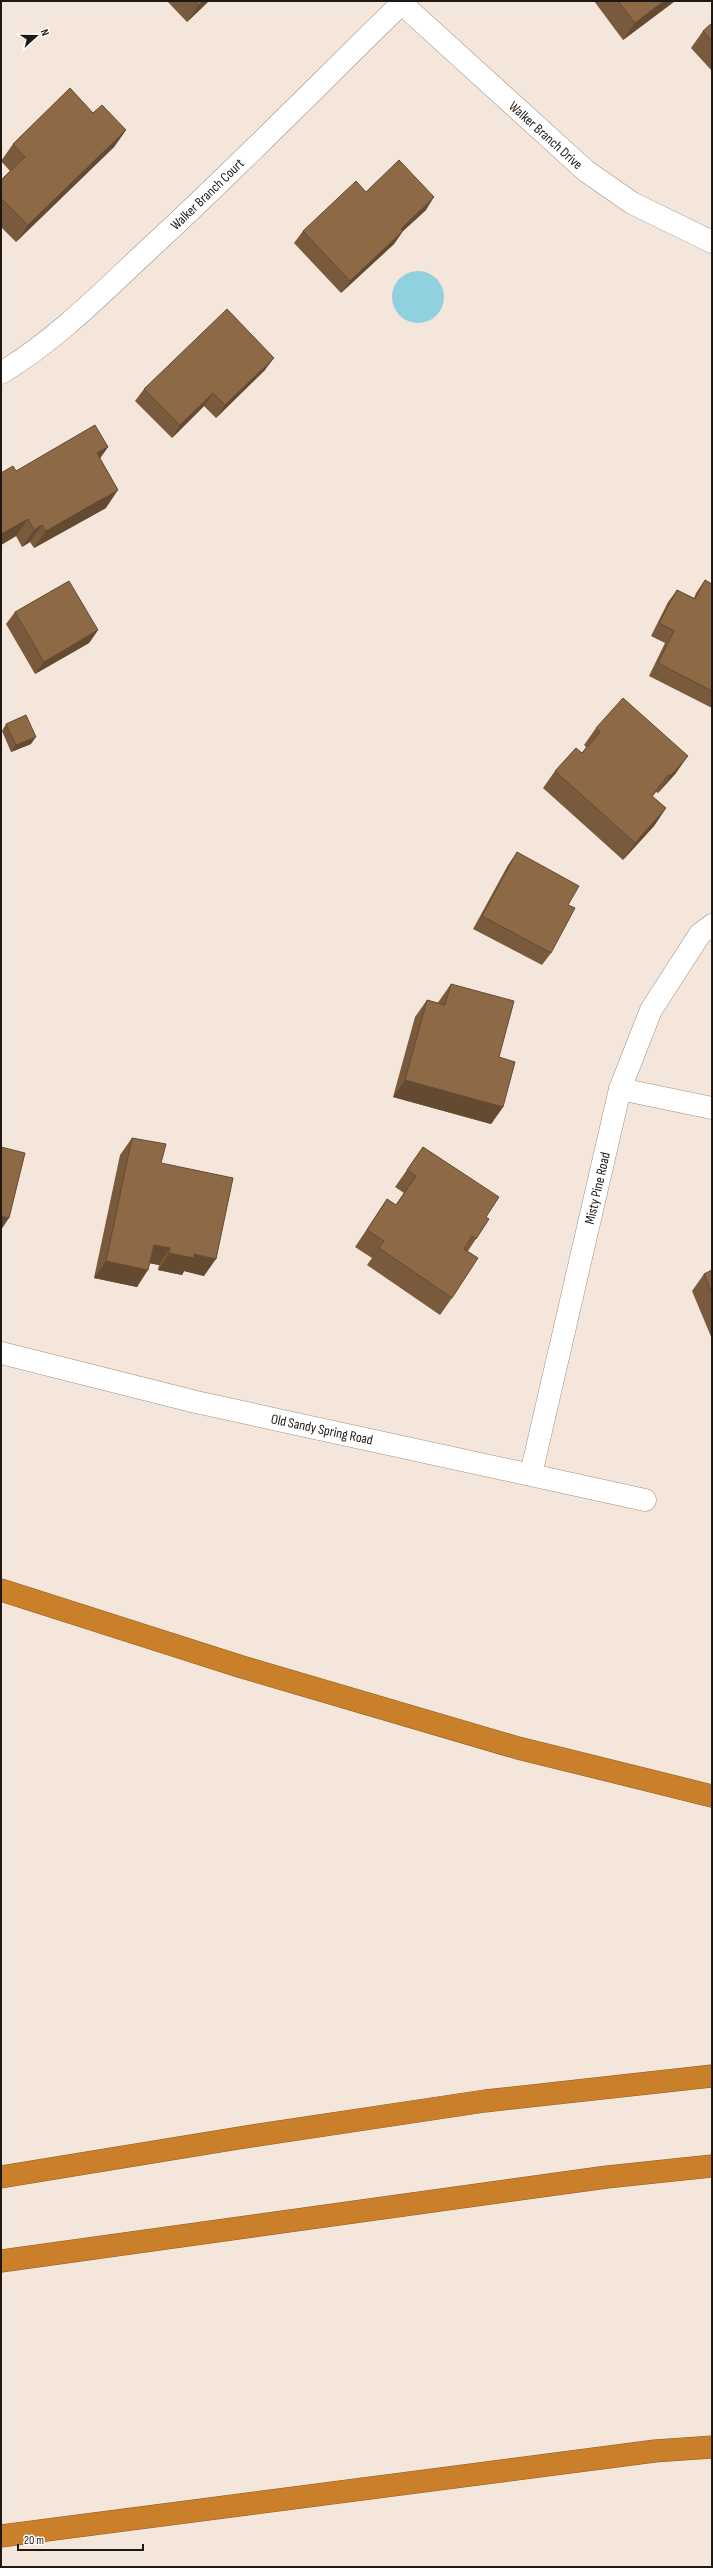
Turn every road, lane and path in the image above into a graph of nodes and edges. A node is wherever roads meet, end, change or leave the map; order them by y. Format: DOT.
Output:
graph roads {
  1 [pos="401,2"];
  2 [pos="712,242"];
  3 [pos="1,372"];
  4 [pos="712,925"];
  5 [pos="620,1089"];
  6 [pos="712,1108"];
  7 [pos="1,1353"];
  8 [pos="531,1474"];
  9 [pos="645,1500"];
  10 [pos="1,1590"];
  11 [pos="712,1796"];
  12 [pos="712,2076"];
  13 [pos="712,2166"];
  14 [pos="1,2177"];
  15 [pos="1,2261"];
  16 [pos="712,2447"];
  17 [pos="1,2536"];
  1 -- 2 [label="street, Walker Branch Drive"];
  1 -- 3 [label="street, Walker Branch Court"];
  4 -- 5 [label="street, Misty Pine Road"];
  5 -- 6 [label="street"];
  5 -- 8 [label="street, Misty Pine Road"];
  7 -- 8 [label="street, Old Sandy Spring Road"];
  8 -- 9 [label="street, Old Sandy Spring Road"];
  10 -- 11 [label="highway"];
  12 -- 14 [label="highway"];
  13 -- 15 [label="highway"];
  16 -- 17 [label="highway"];
}
